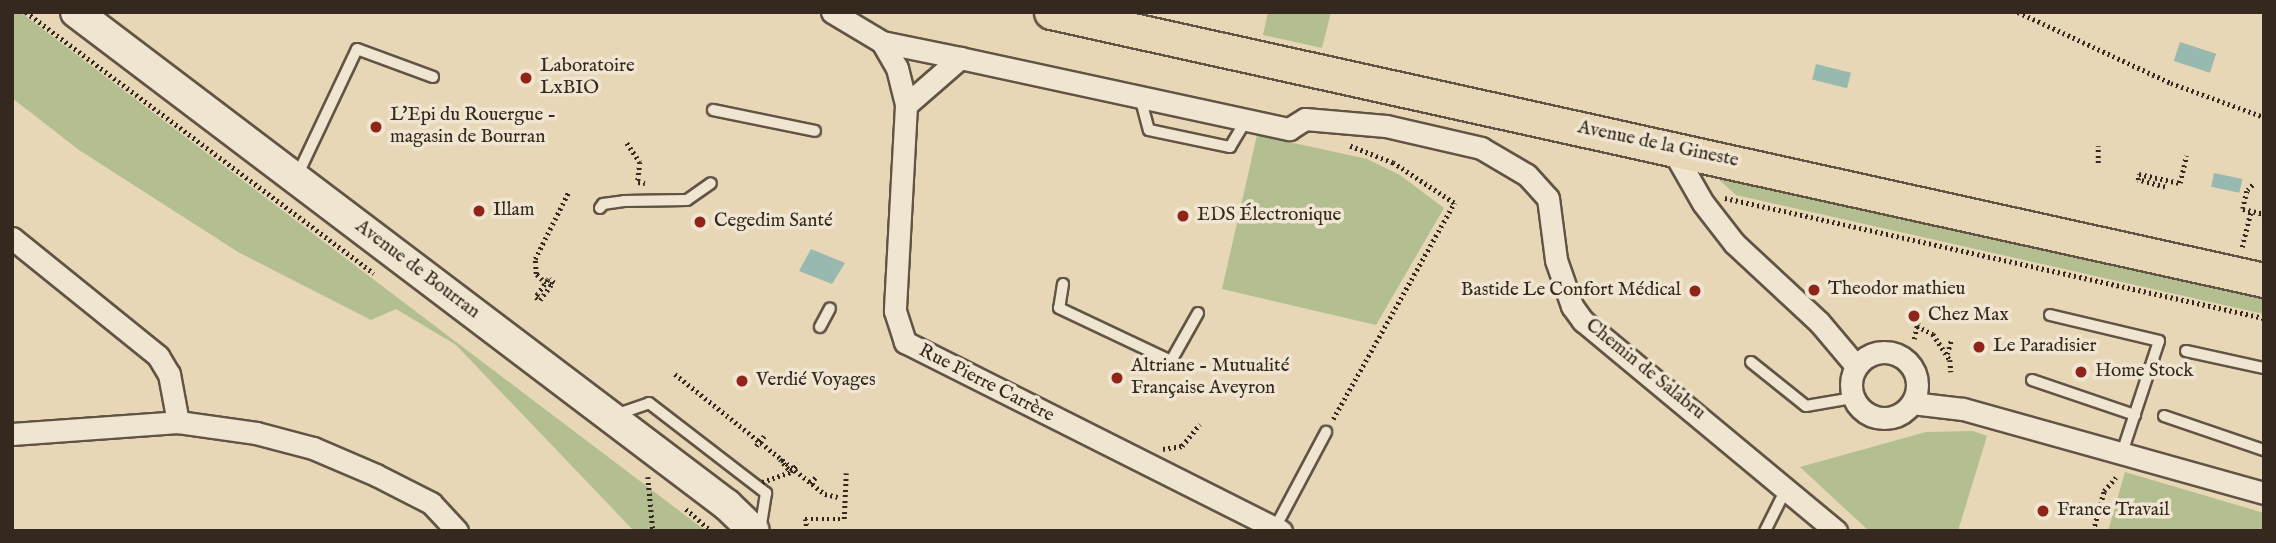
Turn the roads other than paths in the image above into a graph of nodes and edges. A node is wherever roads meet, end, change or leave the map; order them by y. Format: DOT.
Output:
graph roads {
  1 [pos="76,12"];
  2 [pos="832,12"];
  3 [pos="1051,12"];
  4 [pos="882,42"];
  5 [pos="960,58"];
  6 [pos="433,77"];
  7 [pos="1140,97"];
  8 [pos="905,105"];
  9 [pos="1492,109"];
  10 [pos="713,110"];
  11 [pos="1246,120"];
  12 [pos="815,131"];
  13 [pos="1671,147"];
  14 [pos="1481,148"];
  15 [pos="296,178"];
  16 [pos="711,183"];
  17 [pos="600,208"];
  18 [pos="12,238"];
  19 [pos="2264,281"];
  20 [pos="1063,284"];
  21 [pos="830,308"];
  22 [pos="1198,313"];
  23 [pos="2050,315"];
  24 [pos="820,327"];
  25 [pos="2186,351"];
  26 [pos="1751,362"];
  27 [pos="1856,366"];
  28 [pos="2264,368"];
  29 [pos="1916,376"];
  30 [pos="2032,380"];
  31 [pos="1853,398"];
  32 [pos="1912,403"];
  33 [pos="1963,409"];
  34 [pos="2135,415"];
  35 [pos="2164,415"];
  36 [pos="611,416"];
  37 [pos="178,422"];
  38 [pos="1326,432"];
  39 [pos="12,434"];
  40 [pos="2264,450"];
  41 [pos="2122,453"];
  42 [pos="1787,487"];
  43 [pos="2262,489"];
  44 [pos="451,527"];
  45 [pos="1278,530"];
  46 [pos="754,531"];
  47 [pos="760,531"];
  48 [pos="1765,531"];
  49 [pos="1836,531"];
  1 -- 15 [label="main road, Avenue de Bourran"];
  2 -- 4 [label="street"];
  3 -- 9 [label="main road, Avenue de la Gineste"];
  4 -- 5 [label="street, Chemin de Salabru"];
  4 -- 8 [label="street, Rue Pierre Carrère"];
  5 -- 7 [label="street, Chemin de Salabru"];
  5 -- 8 [label="street"];
  6 -- 15 [label="lane"];
  7 -- 11 [label="street, Chemin de Salabru"];
  7 -- 11 [label="lane"];
  8 -- 45 [label="street, Rue Pierre Carrère"];
  9 -- 13 [label="main road, Avenue de la Gineste"];
  9 -- 14 [label="street"];
  10 -- 12 [label="lane"];
  11 -- 14 [label="street, Chemin de Salabru"];
  13 -- 19 [label="main road, Avenue de la Gineste"];
  13 -- 27 [label="street"];
  14 -- 42 [label="street, Chemin de Salabru"];
  15 -- 36 [label="main road, Avenue de Bourran"];
  16 -- 17 [label="lane"];
  18 -- 37 [label="street"];
  20 -- 22 [label="lane"];
  21 -- 24 [label="lane"];
  23 -- 34 [label="lane"];
  25 -- 28 [label="lane"];
  26 -- 31 [label="lane"];
  27 -- 29 [label="street"];
  27 -- 31 [label="street"];
  29 -- 32 [label="street"];
  29 -- 33 [label="street"];
  30 -- 34 [label="lane"];
  31 -- 32 [label="street"];
  32 -- 33 [label="street"];
  33 -- 41 [label="street"];
  34 -- 41 [label="lane"];
  35 -- 40 [label="lane"];
  36 -- 46 [label="main road, Avenue de Bourran"];
  36 -- 47 [label="lane"];
  37 -- 39 [label="street"];
  37 -- 44 [label="street"];
  38 -- 45 [label="lane"];
  41 -- 43 [label="street"];
  42 -- 48 [label="lane"];
  42 -- 49 [label="street, Chemin de Salabru"];
}
